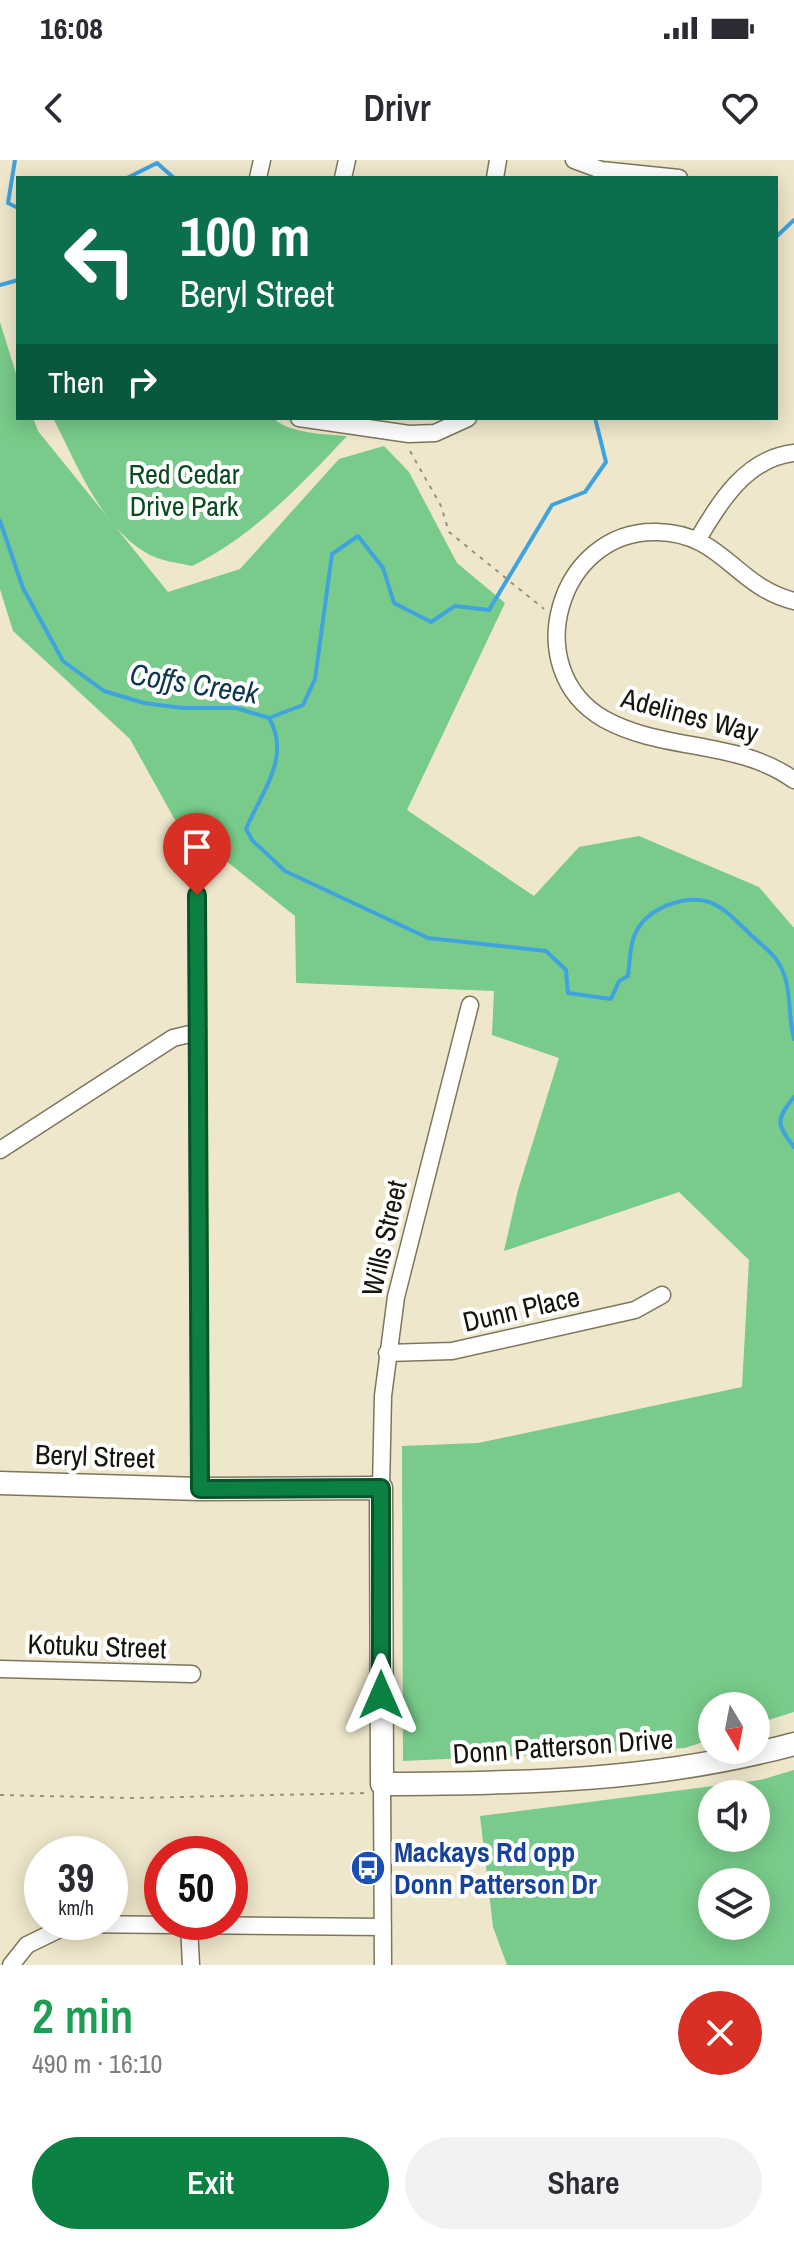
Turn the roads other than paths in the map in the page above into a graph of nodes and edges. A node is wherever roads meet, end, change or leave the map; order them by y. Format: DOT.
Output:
graph roads {
  1 [pos="574,160"];
  2 [pos="660,176"];
  3 [pos="313,420"];
  4 [pos="464,420"];
  5 [pos="794,453"];
  6 [pos="698,539"];
  7 [pos="794,601"];
  8 [pos="794,780"];
  9 [pos="197,895"];
  10 [pos="470,1005"];
  11 [pos="198,1032"];
  12 [pos="0,1150"];
  13 [pos="662,1295"];
  14 [pos="387,1353"];
  15 [pos="0,1483"];
  16 [pos="381,1488"];
  17 [pos="200,1489"];
  18 [pos="0,1669"];
  19 [pos="192,1674"];
  20 [pos="794,1744"];
  21 [pos="382,1789"];
  22 [pos="144,1925"];
  23 [pos="248,1926"];
  24 [pos="383,1927"];
  25 [pos="190,1940"];
  26 [pos="11,1965"];
  27 [pos="191,1965"];
  28 [pos="383,1965"];
  1 -- 2 [label="street"];
  3 -- 4 [label="street"];
  5 -- 6 [label="street"];
  6 -- 7 [label="street, Adelines Way"];
  6 -- 8 [label="street, Adelines Way"];
  9 -- 11 [label="street"];
  10 -- 14 [label="street, Wills Street"];
  11 -- 12 [label="street"];
  11 -- 17 [label="street"];
  13 -- 14 [label="street, Dunn Place"];
  14 -- 16 [label="street, Wills Street"];
  15 -- 17 [label="main road, Beryl Street"];
  16 -- 17 [label="main road, Beryl Street"];
  16 -- 21 [label="main road"];
  18 -- 19 [label="street, Kotuku Street"];
  20 -- 21 [label="main road, Donn Patterson Drive"];
  21 -- 24 [label="street"];
  22 -- 26 [label="street"];
  23 -- 24 [label="street"];
  24 -- 28 [label="street"];
  25 -- 27 [label="street"];
}
